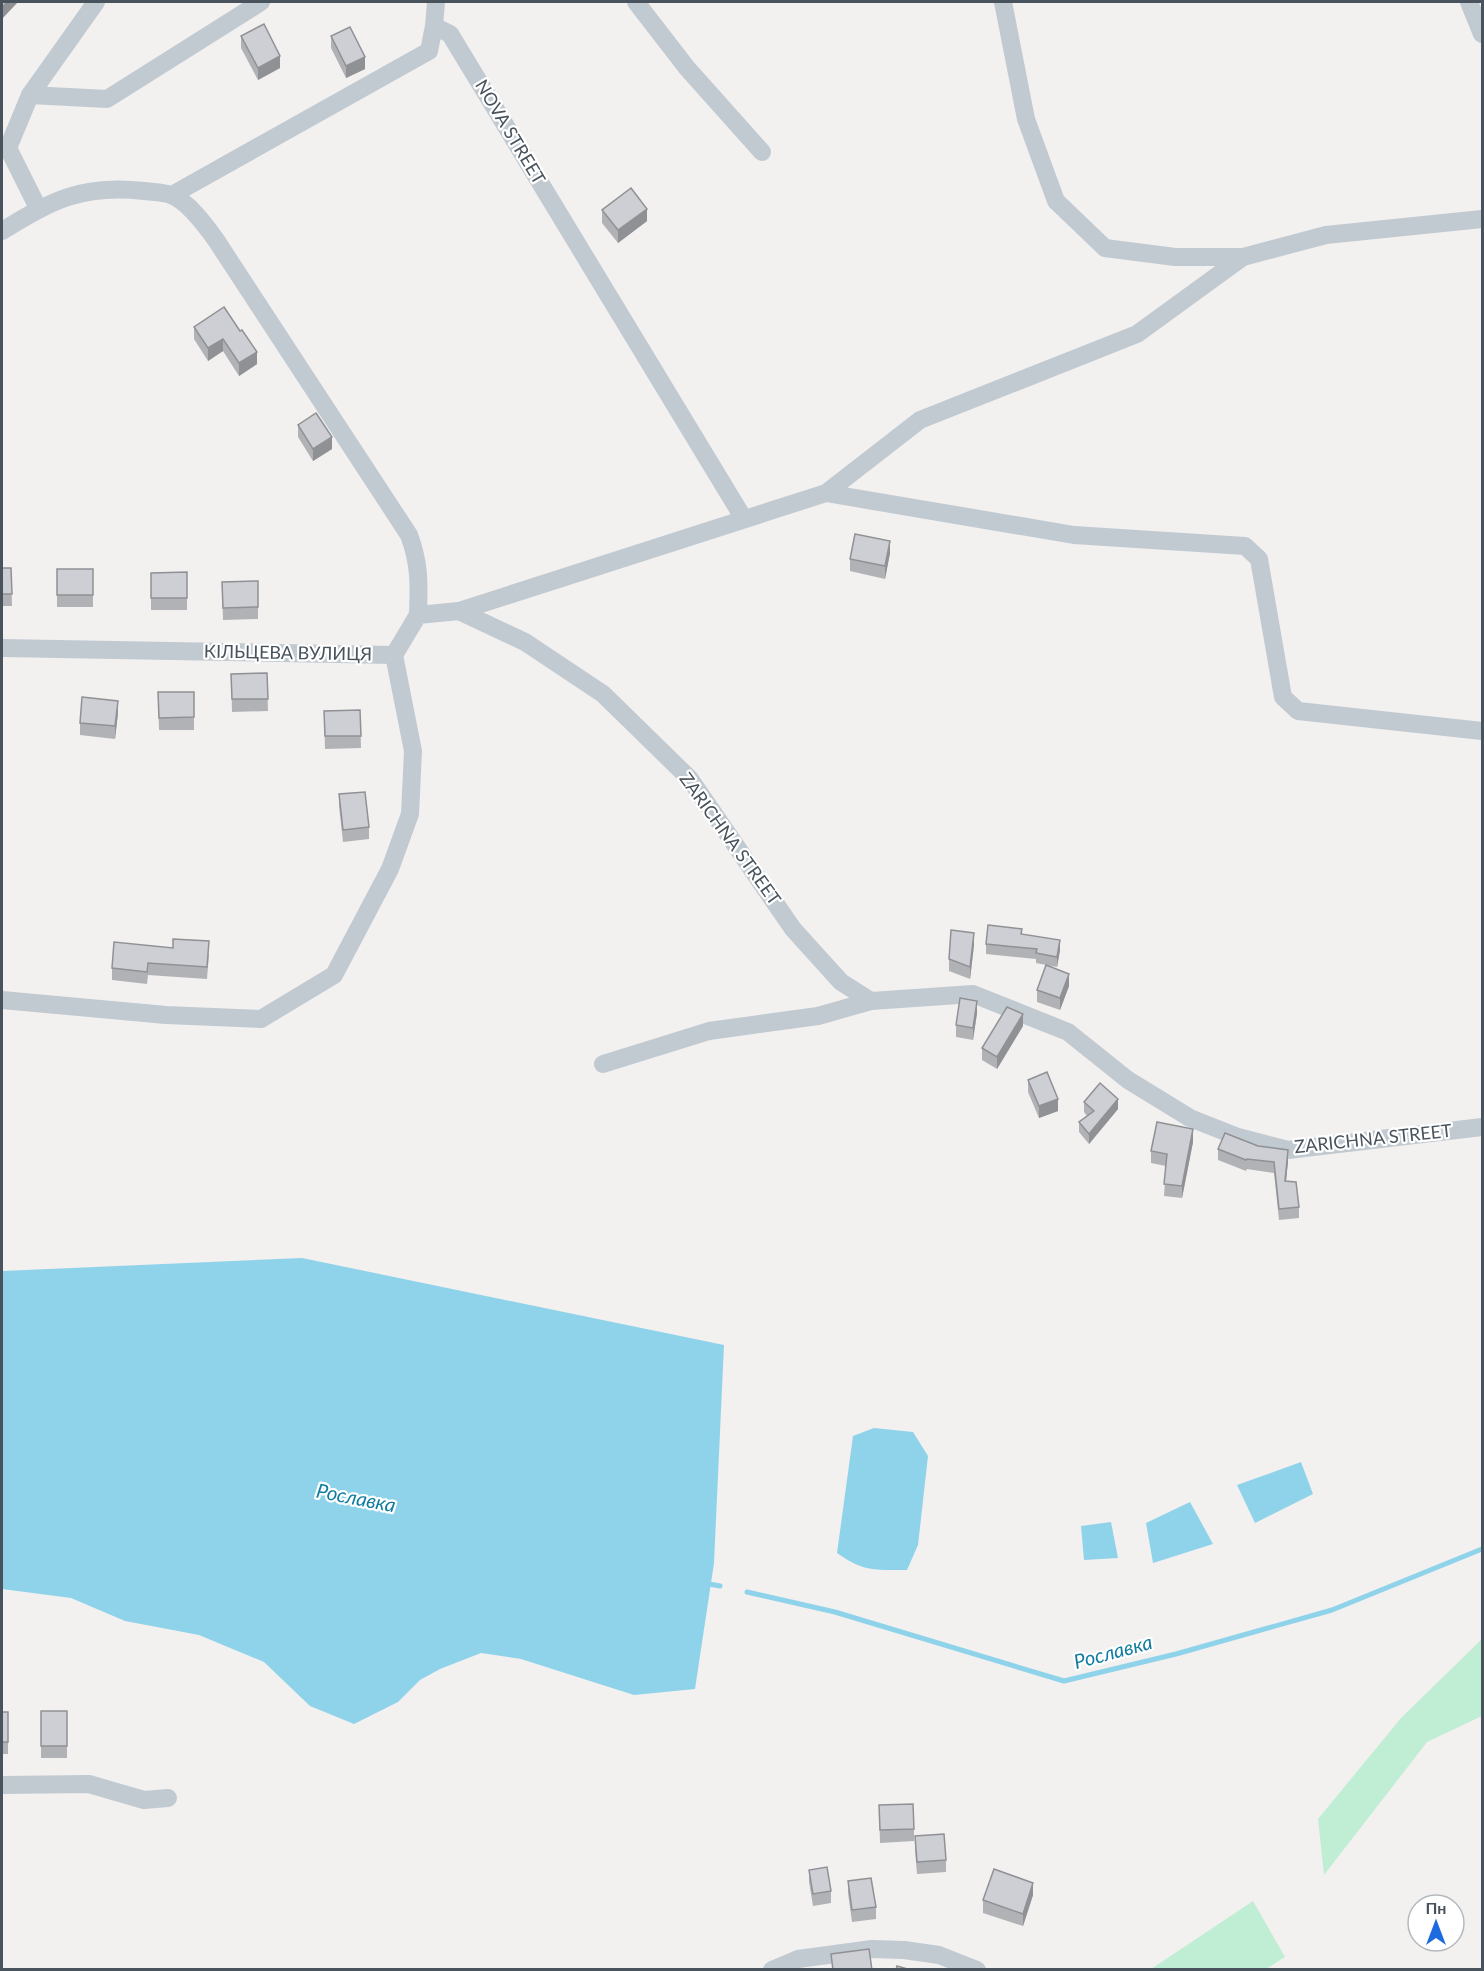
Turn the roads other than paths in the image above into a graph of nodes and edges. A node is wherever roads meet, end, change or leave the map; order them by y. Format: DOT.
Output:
graph roads {
  1 [pos="96,2"];
  2 [pos="261,2"];
  3 [pos="436,2"];
  4 [pos="636,2"];
  5 [pos="1003,2"];
  6 [pos="1469,2"];
  7 [pos="434,26"];
  8 [pos="1482,34"];
  9 [pos="30,95"];
  10 [pos="5,142"];
  11 [pos="762,152"];
  12 [pos="172,195"];
  13 [pos="38,208"];
  14 [pos="1482,219"];
  15 [pos="2,231"];
  16 [pos="1243,257"];
  17 [pos="826,493"];
  18 [pos="744,519"];
  19 [pos="459,611"];
  20 [pos="418,615"];
  21 [pos="2,648"];
  22 [pos="394,656"];
  23 [pos="1482,731"];
  24 [pos="2,1000"];
  25 [pos="871,1001"];
  26 [pos="603,1064"];
  27 [pos="1482,1128"];
  28 [pos="2,1785"];
  29 [pos="168,1798"];
  30 [pos="772,1970"];
  31 [pos="977,1970"];
  1 -- 9 [label="street"];
  2 -- 9 [label="street"];
  3 -- 7 [label="street"];
  4 -- 11 [label="street"];
  5 -- 16 [label="street"];
  6 -- 8 [label="street"];
  7 -- 12 [label="street"];
  7 -- 18 [label="street, NOVA STREET"];
  9 -- 10 [label="street"];
  10 -- 13 [label="street"];
  12 -- 13 [label="street"];
  12 -- 20 [label="street"];
  13 -- 15 [label="street"];
  14 -- 16 [label="street"];
  16 -- 17 [label="street"];
  17 -- 18 [label="street"];
  17 -- 23 [label="street"];
  18 -- 19 [label="street"];
  19 -- 20 [label="street"];
  19 -- 25 [label="street, ZARICHNA STREET"];
  20 -- 22 [label="street"];
  21 -- 22 [label="street, КІЛЬЦЕВА ВУЛИЦЯ"];
  22 -- 24 [label="street, КІЛЬЦЕВА ВУЛИЦЯ"];
  25 -- 26 [label="street, ZARICHNA STREET"];
  25 -- 27 [label="street, ZARICHNA STREET"];
  28 -- 29 [label="street"];
  30 -- 31 [label="street"];
}
